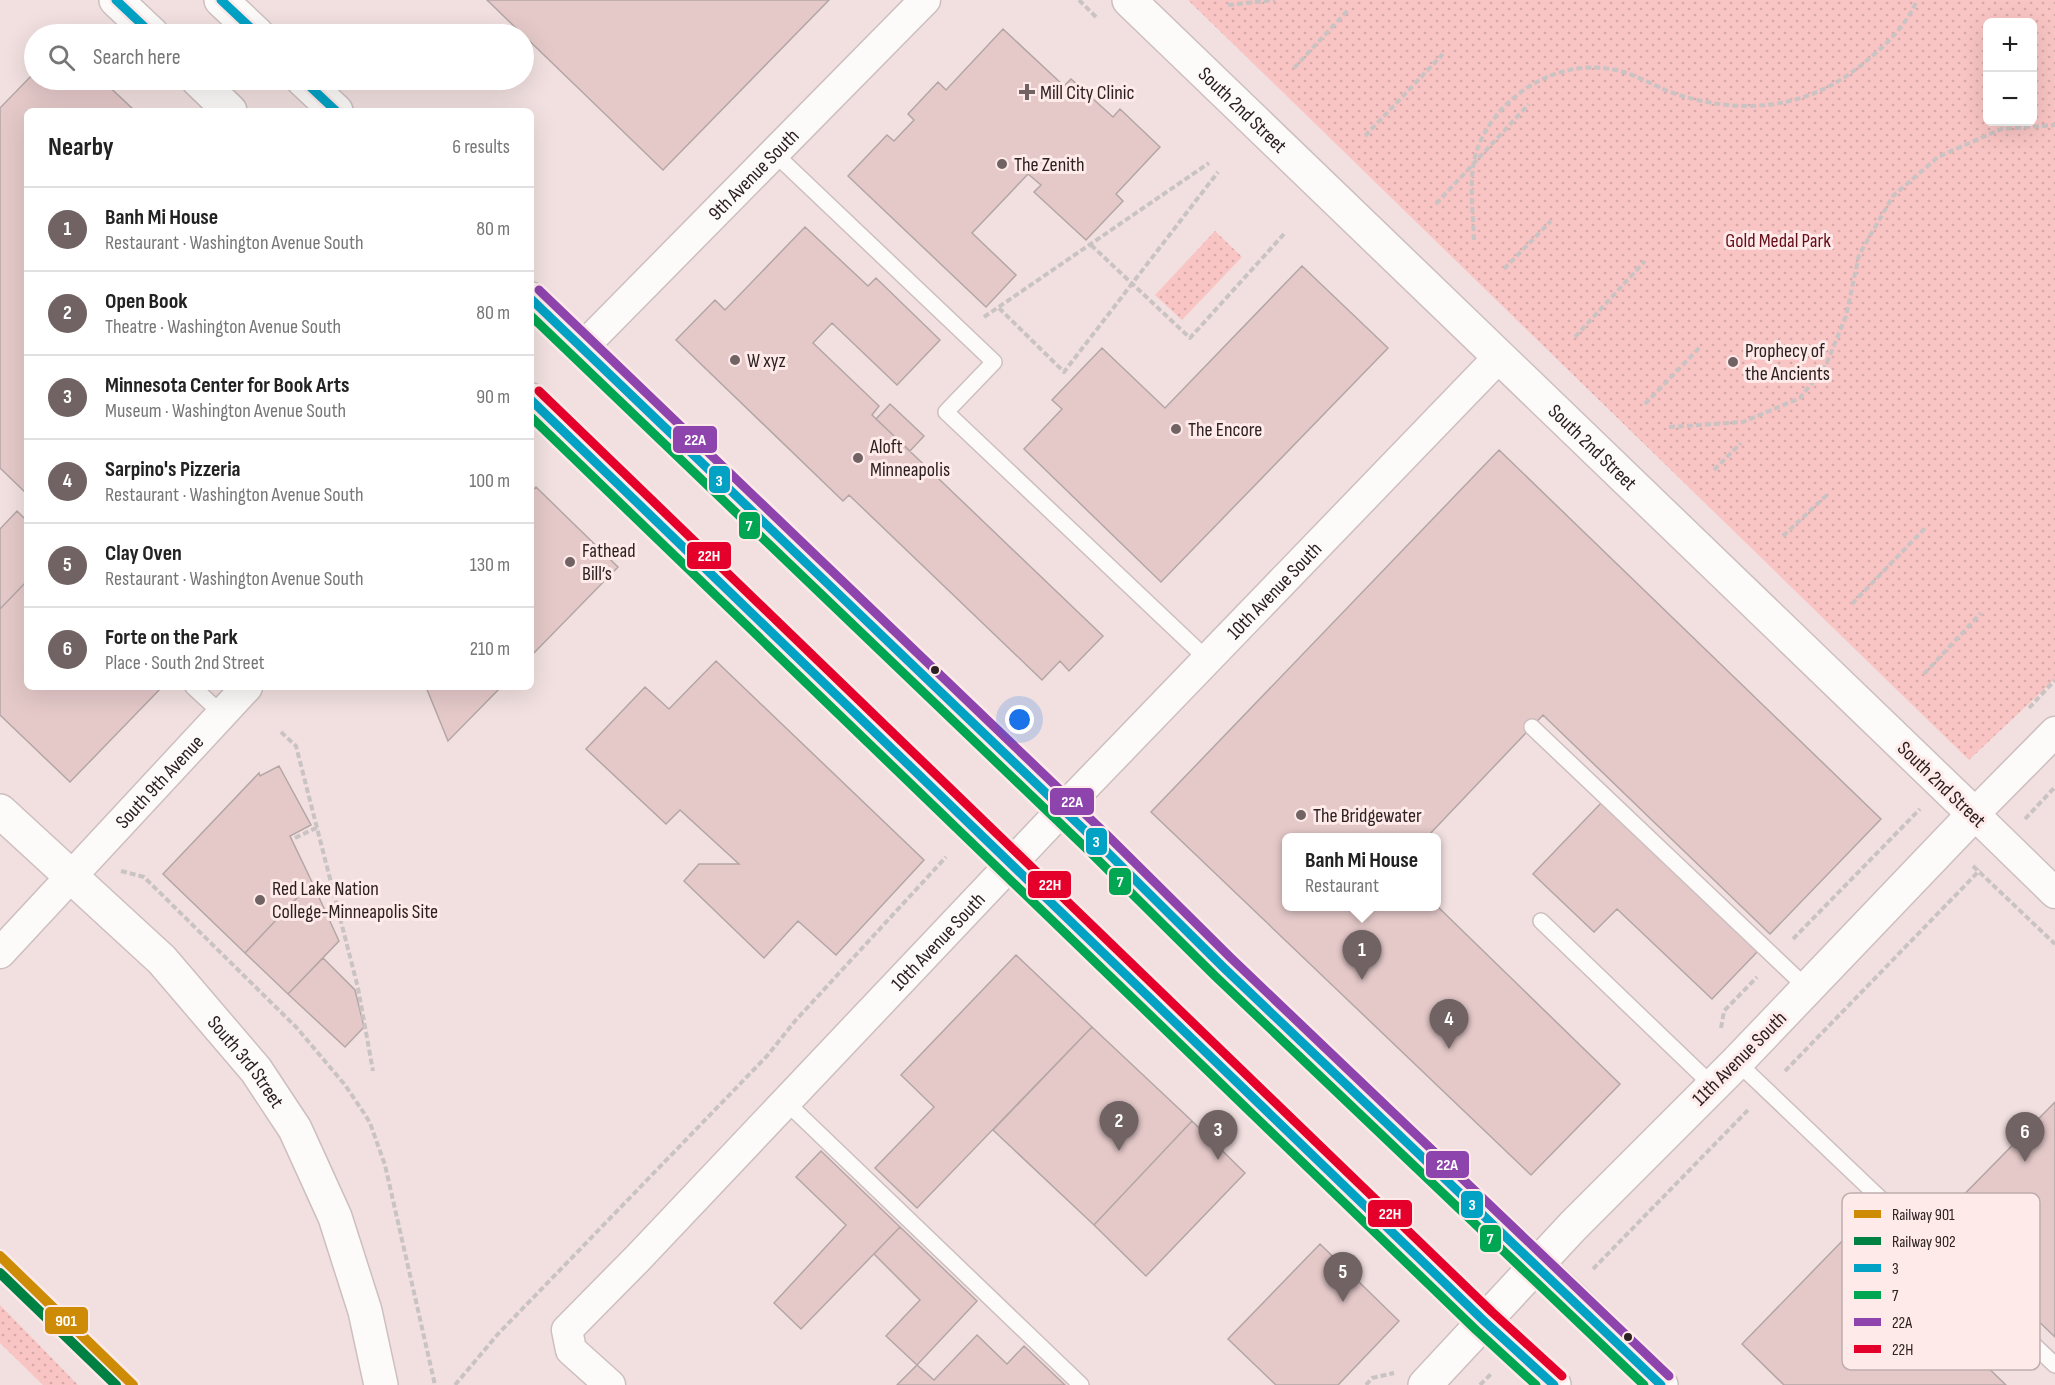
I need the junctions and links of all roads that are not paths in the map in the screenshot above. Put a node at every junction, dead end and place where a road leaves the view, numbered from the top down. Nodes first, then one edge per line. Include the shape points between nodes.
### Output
1 (116, 0) edge
2 (221, 0) edge
3 (925, 0) edge
4 (1129, 0) edge
5 (141, 24) edge
6 (246, 24) edge
7 (208, 90) edge
8 (314, 90) edge
9 (227, 108) edge
10 (333, 108) edge
11 (774, 153) junction
12 (534, 302) edge
13 (582, 348) junction
14 (1500, 356) junction
15 (534, 403) edge
16 (1208, 660) junction
17 (196, 690) edge
18 (244, 690) edge
19 (222, 714) junction
20 (1532, 727) dead end
21 (2055, 732) edge
22 (1062, 810) junction
23 (0, 811) edge
24 (1974, 814) junction
25 (1011, 864) junction
26 (71, 876) junction
27 (2055, 893) edge
28 (1541, 921) dead end
29 (0, 953) edge
30 (1807, 988) junction
31 (1737, 1062) junction
32 (1712, 1085) junction
33 (786, 1102) junction
34 (1875, 1193) edge
35 (1536, 1265) junction
36 (1484, 1321) junction
37 (2040, 1351) edge
38 (2055, 1365) edge
39 (381, 1385) edge
40 (610, 1385) edge
41 (1081, 1385) edge
42 (1425, 1385) edge
43 (1554, 1385) edge
44 (1661, 1385) edge

1 - 5 main road
2 - 6 main road
3 - 11 street, 9th Avenue South
4 - 14 main road, South 2nd Street
7 - 9 main road
8 - 10 main road
11 - 13 street, 9th Avenue South
11 - 16 lane via 994,362 946,412
12 - 13 main road
13 - 22 main road
14 - 16 street, 10th Avenue South
14 - 24 main road, South 2nd Street
15 - 25 main road
16 - 22 street, 10th Avenue South
17 - 19 lane
18 - 19 street, South 9th Avenue
19 - 26 street, South 9th Avenue
20 - 30 lane
21 - 24 street, 11th Avenue South
22 - 25 street, 10th Avenue South
22 - 35 main road
23 - 26 main road, South 3rd Street
24 - 27 street, South 2nd Street
24 - 30 main road, 11th Avenue South
25 - 33 street, 10th Avenue South
25 - 36 main road
26 - 29 street, South 9th Avenue
26 - 39 main road, South 3rd Street via 170,969 256,1070 295,1129 335,1217 365,1311
28 - 32 lane
30 - 31 main road, 11th Avenue South
31 - 32 main road, 11th Avenue South
31 - 34 lane
32 - 35 main road, 11th Avenue South
33 - 40 street, 10th Avenue South via 567,1330 571,1350
33 - 41 lane
35 - 36 main road, 11th Avenue South
35 - 44 main road
36 - 42 main road, 11th Avenue South
36 - 43 main road
37 - 38 lane

